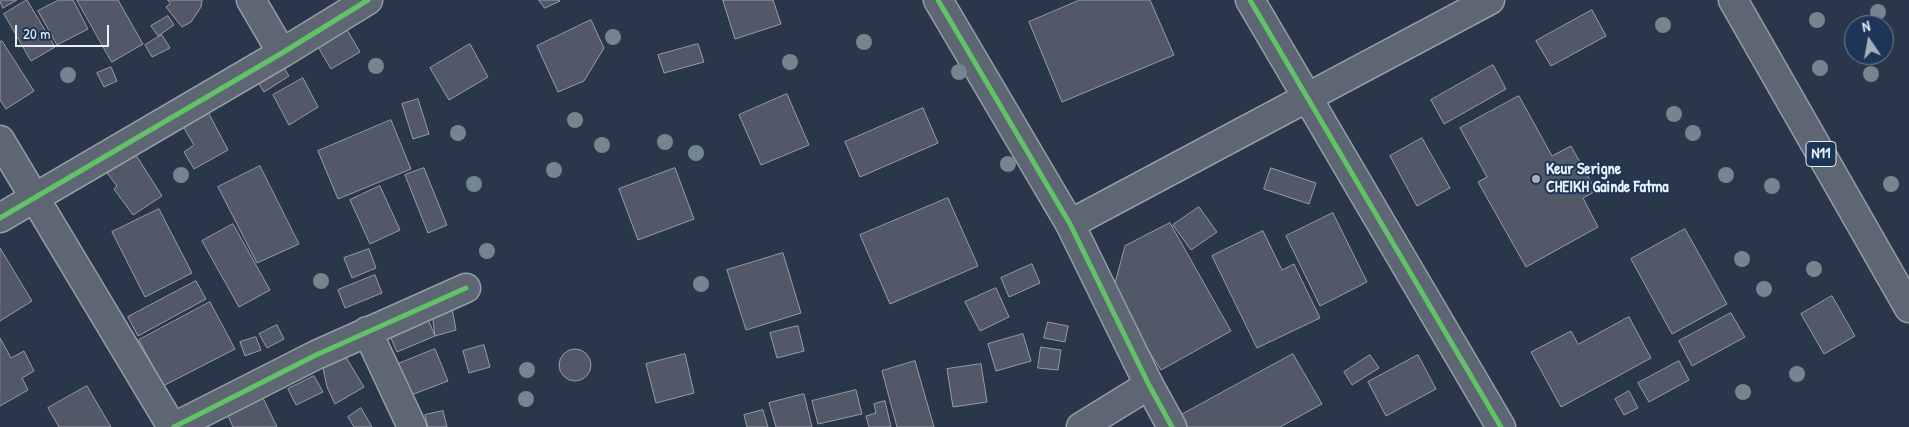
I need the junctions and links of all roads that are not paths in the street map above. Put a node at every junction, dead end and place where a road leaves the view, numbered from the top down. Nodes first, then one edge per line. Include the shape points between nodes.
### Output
1 (251, 0) edge
2 (368, 0) edge
3 (938, 0) edge
4 (1250, 0) edge
5 (1490, 0) edge
6 (1733, 0) edge
7 (282, 53) junction
8 (1307, 98) junction
9 (0, 140) edge
10 (35, 197) junction
11 (0, 218) edge
12 (1070, 224) junction
13 (466, 288) dead end
14 (1909, 308) edge
15 (366, 331) junction
16 (1149, 385) junction
17 (173, 427) edge
18 (412, 427) edge
19 (1081, 427) edge
20 (1172, 427) edge
21 (1501, 427) edge

1 - 7 street
2 - 7 street
3 - 12 street
4 - 8 street
5 - 8 street
6 - 14 street, N11
7 - 10 street
8 - 12 street
8 - 21 street
9 - 10 street
10 - 11 street
10 - 17 street
12 - 16 street
13 - 15 street
15 - 17 street
15 - 18 street
16 - 19 street
16 - 20 street

